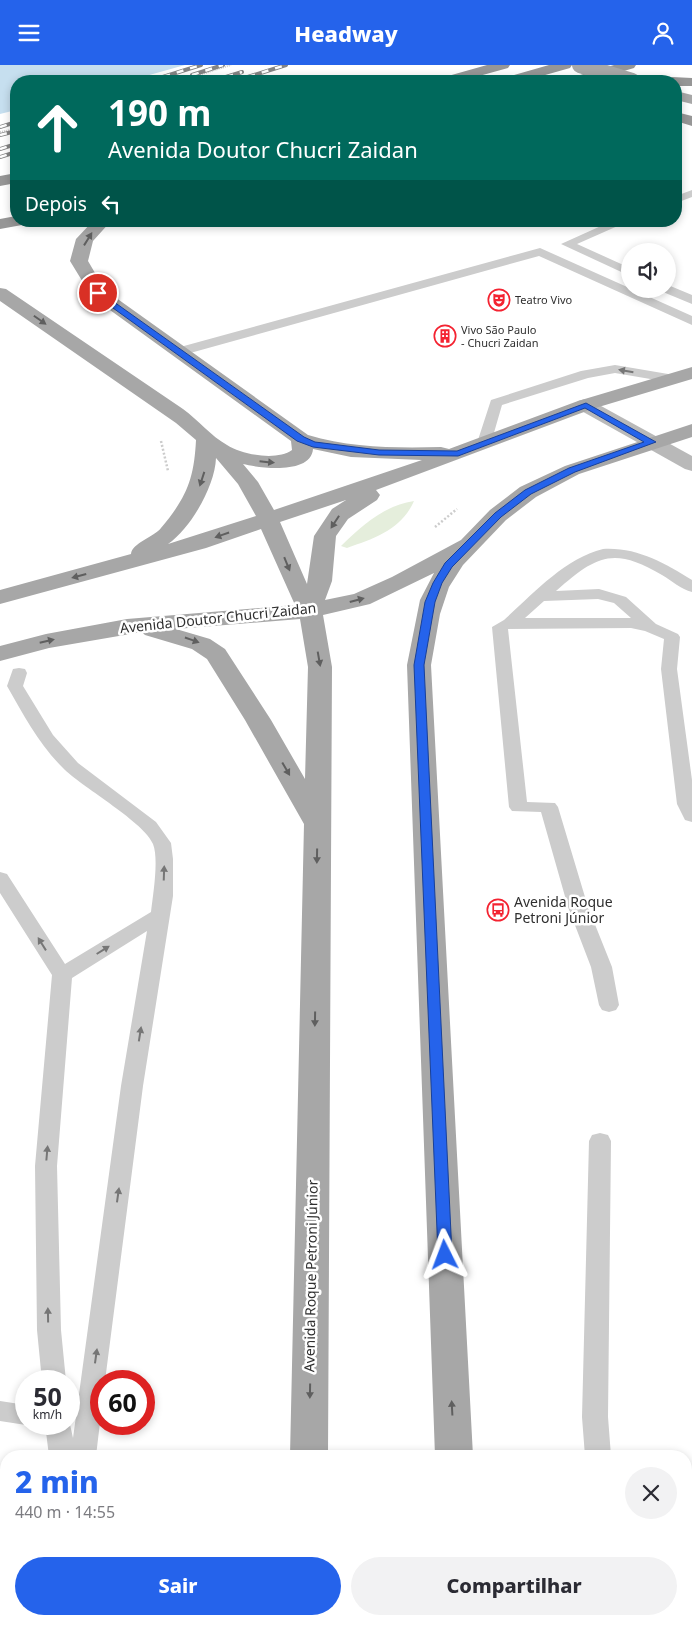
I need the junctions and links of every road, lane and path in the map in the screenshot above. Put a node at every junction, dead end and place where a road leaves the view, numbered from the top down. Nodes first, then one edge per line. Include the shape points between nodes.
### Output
1 (231, 65) edge
2 (503, 65) edge
3 (565, 65) edge
4 (580, 65) edge
5 (630, 65) edge
6 (198, 75) edge
7 (467, 75) edge
8 (530, 75) edge
9 (596, 75) edge
10 (612, 75) edge
11 (97, 227) edge
12 (609, 227) edge
13 (581, 239) junction
14 (621, 256) edge
15 (621, 268) edge
16 (676, 280) edge
17 (692, 287) edge
18 (0, 293) edge
19 (676, 293) edge
20 (692, 300) edge
21 (692, 321) edge
22 (178, 352) junction
23 (683, 376) edge
24 (586, 405) junction
25 (692, 429) edge
26 (158, 438) dead end
27 (300, 439) junction
28 (651, 442) junction
29 (484, 443) junction
30 (213, 444) junction
31 (458, 453) junction
32 (692, 465) edge
33 (169, 473) dead end
34 (403, 474) junction
35 (268, 519) junction
36 (469, 545) junction
37 (126, 563) junction
38 (692, 587) edge
39 (540, 596) junction
40 (0, 597) edge
41 (310, 611) junction
42 (510, 623) junction
43 (127, 626) junction
44 (650, 627) junction
45 (0, 654) edge
46 (19, 673) dead end
47 (692, 816) edge
48 (317, 823) junction
49 (0, 878) edge
50 (158, 916) junction
51 (62, 975) junction
52 (608, 1005) dead end
53 (600, 1141) dead end
54 (53, 1370) edge
55 (0, 1411) edge
56 (15, 1413) edge
57 (59, 1435) edge
58 (61, 1450) edge
59 (84, 1450) edge
60 (309, 1450) edge
61 (454, 1450) edge
62 (598, 1450) edge

1 - 6 path
2 - 7 highway
3 - 8 highway
4 - 10 main road, bridge
5 - 9 highway
22 -> 11 main road via 98,293 79,261 85,239
12 - 13 lane
13 - 14 lane
13 - 15 lane via 568,244
16 - 17 lane
18 -> 30 main road, Avenida Roque Petroni Júnior via 183,419
19 - 20 lane
21 - 22 lane via 540,252
22 - 27 main road
23 - 24 main road
23 -> 29 lane via 615,369 586,374 496,403
24 - 28 street
24 - 29 main road
25 - 28 main road, Avenida Doutor Chucri Zaidan
26 - 33 path via 163,443
30 -> 27 main road via 271,463 286,462 303,452
27 - 31 main road via 313,444 379,452
28 - 32 street
28 - 36 main road, Avenida Doutor Chucri Zaidan via 572,470 528,492 498,515
29 - 31 main road
30 - 35 main road, Avenida Roque Petroni Júnior via 247,482
30 -> 37 main road via 200,486 183,515 168,534
31 - 34 main road
34 - 35 main road
34 -> 41 main road via 340,514 325,536 320,581
35 -> 37 main road
35 -> 41 main road, Avenida Roque Petroni Júnior
41 -> 36 main road, Avenida Doutor Chucri Zaidan via 362,599
61 -> 36 main road via 419,665 430,602 449,565
37 -> 40 main road
38 - 39 lane via 643,558 603,554 587,559
39 - 42 lane
39 - 44 lane via 609,595 620,600
41 - 43 main road, Avenida Doutor Chucri Zaidan
41 -> 48 main road, Avenida Roque Petroni Júnior via 320,667
42 - 44 lane via 609,622
42 - 52 lane via 500,627 498,632 518,807 549,807 578,905 600,965
45 -> 43 main road, Avenida Doutor Chucri Zaidan via 46,641
43 -> 48 main road via 181,636 201,643 216,655 258,720
44 - 47 lane via 672,637 669,669 686,804
50 -> 46 lane via 163,896 162,843 149,826 72,767 46,738 15,686
48 -> 60 main road, Avenida Roque Petroni Júnior
51 -> 49 lane
51 -> 50 lane
59 -> 50 lane
54 -> 51 lane via 48,1330 46,1165
53 - 62 lane via 595,1417
55 - 56 lane
57 - 58 lane

